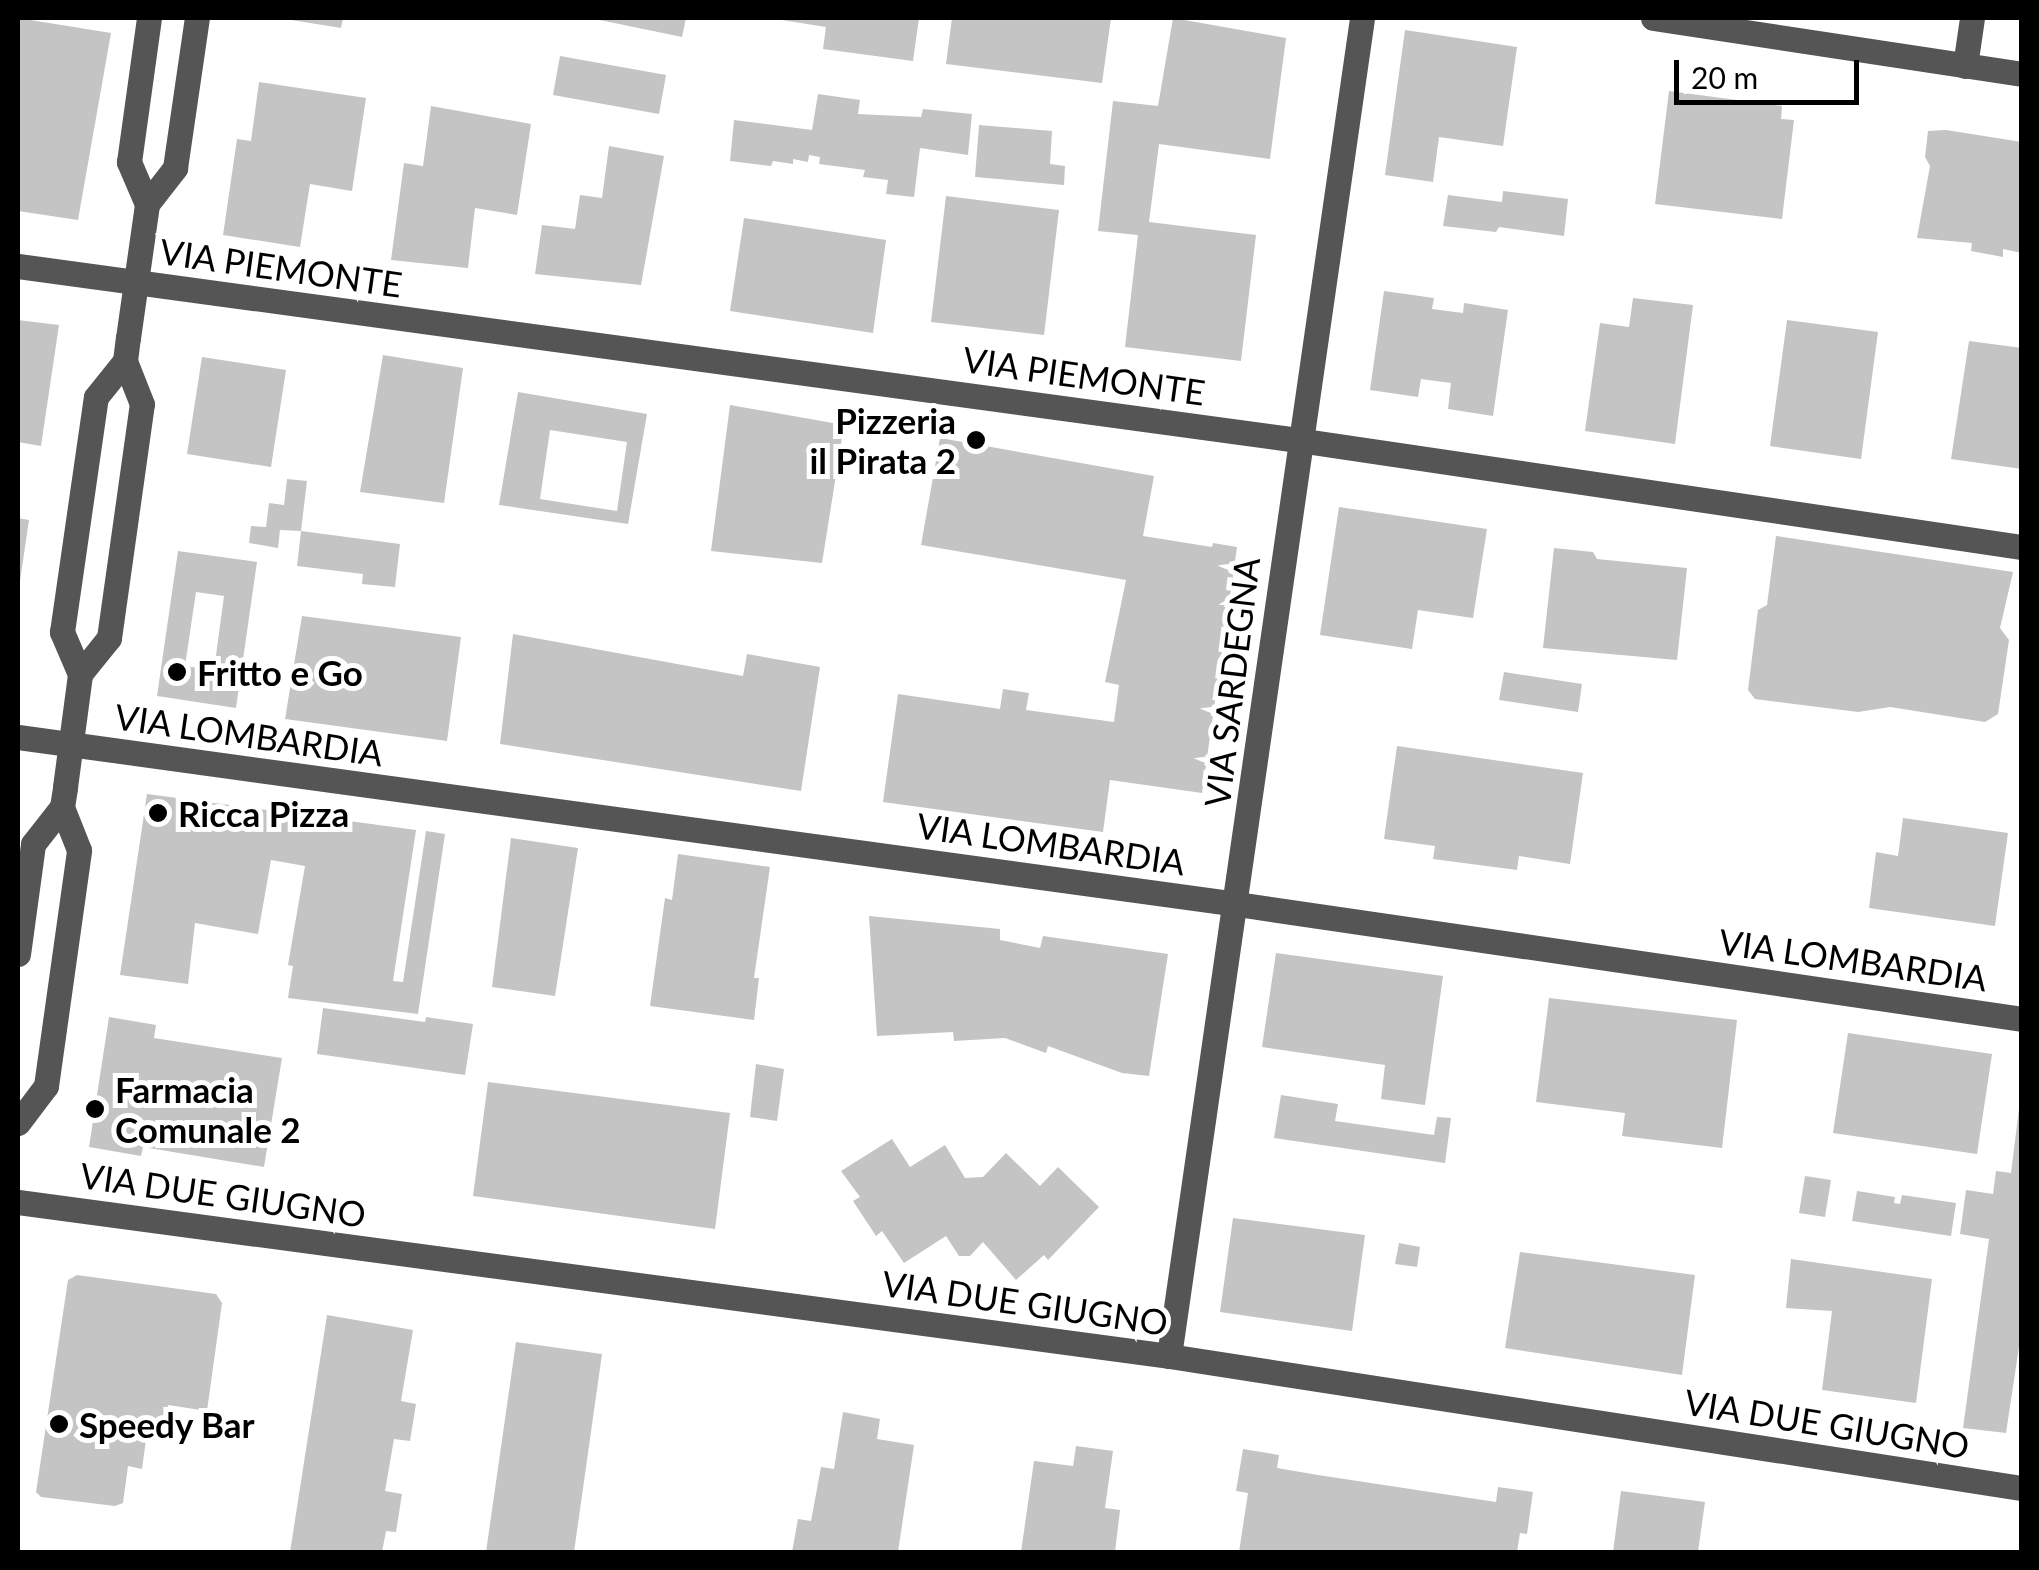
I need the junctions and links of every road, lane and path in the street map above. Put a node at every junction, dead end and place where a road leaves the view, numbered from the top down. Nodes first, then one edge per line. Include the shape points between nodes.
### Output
1 (149, 18) edge
2 (197, 18) edge
3 (1362, 18) edge
4 (1653, 18) edge
5 (1972, 18) edge
6 (1966, 66) junction
7 (2022, 74) edge
8 (147, 204) junction
9 (18, 266) edge
10 (136, 282) junction
11 (125, 361) junction
12 (1298, 440) junction
13 (2022, 547) edge
14 (80, 674) junction
15 (18, 737) edge
16 (70, 745) junction
17 (62, 806) junction
18 (1238, 904) junction
19 (18, 954) edge
20 (2022, 1019) edge
21 (18, 1123) edge
22 (18, 1202) edge
23 (1169, 1356) junction
24 (2022, 1488) edge

1 - 8 street via 129,162
2 - 8 street via 176,168
3 - 12 street, VIA SARDEGNA
4 - 6 street
5 - 6 street
6 - 7 street
8 - 10 street
9 - 10 street, VIA PIEMONTE
10 - 11 street
10 - 12 street, VIA PIEMONTE
11 - 14 street via 142,404 109,638
11 - 14 street via 96,397 62,632
12 - 13 street, VIA PIEMONTE
12 - 18 street, VIA SARDEGNA
14 - 16 street
15 - 16 street, VIA LOMBARDIA
16 - 17 street
16 - 18 street, VIA LOMBARDIA
17 - 19 street via 33,844
17 - 21 street via 79,850 46,1086
18 - 20 street, VIA LOMBARDIA
18 - 23 street, VIA SARDEGNA
22 - 23 street, VIA DUE GIUGNO
23 - 24 street, VIA DUE GIUGNO

